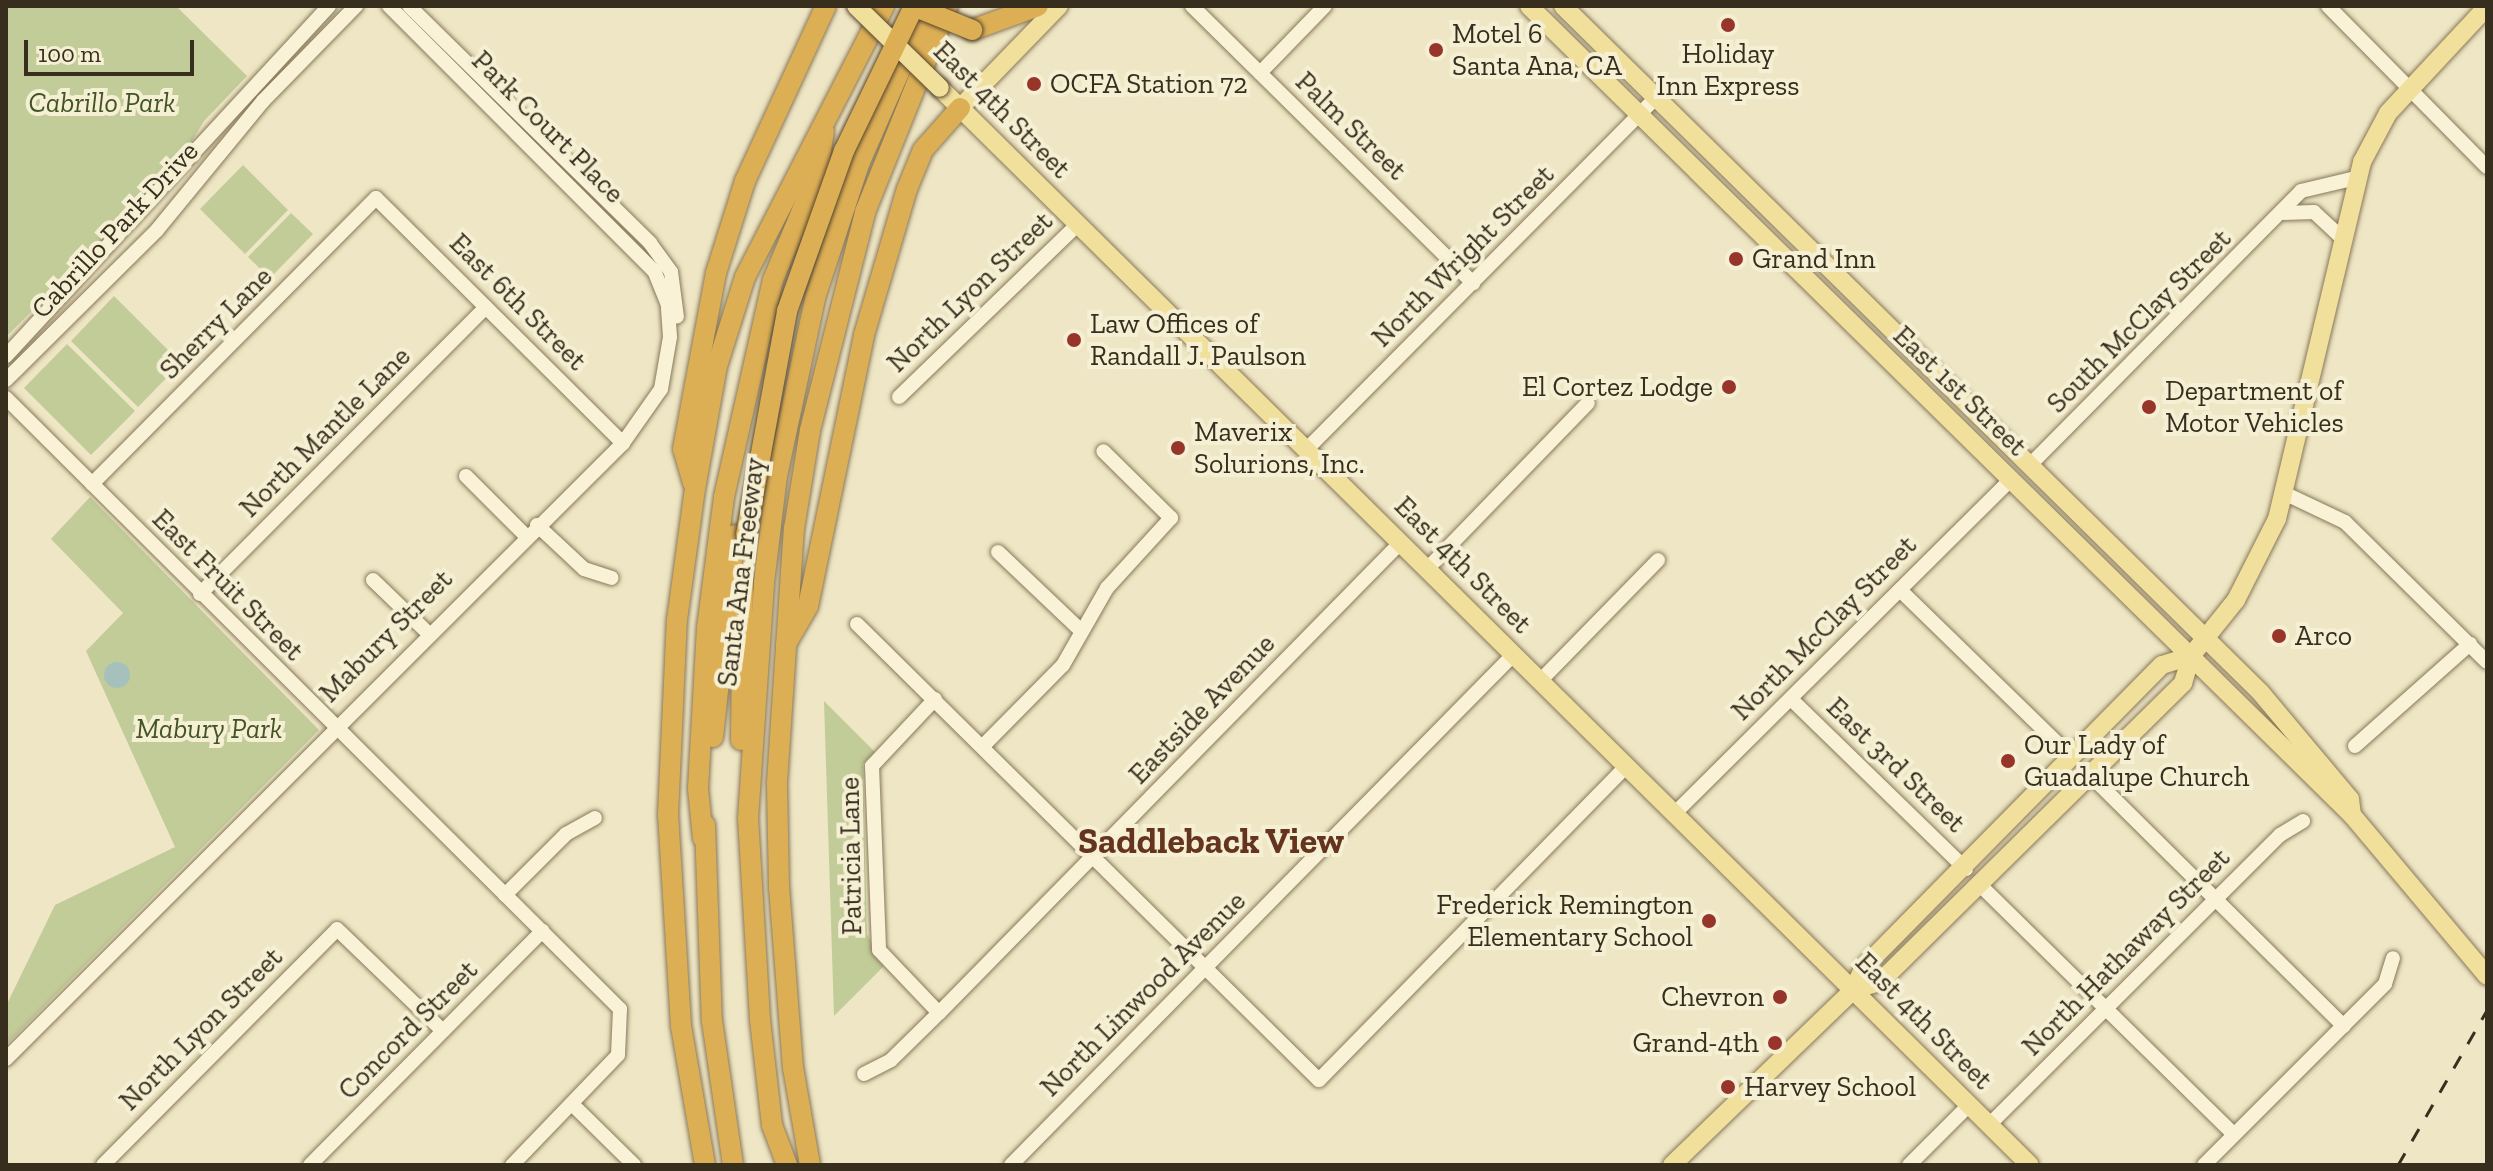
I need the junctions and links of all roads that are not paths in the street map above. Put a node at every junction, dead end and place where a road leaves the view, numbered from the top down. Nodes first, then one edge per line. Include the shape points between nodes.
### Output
1 (329, 6) edge
2 (356, 6) edge
3 (389, 6) edge
4 (409, 6) edge
5 (826, 6) edge
6 (856, 6) edge
7 (884, 6) edge
8 (901, 6) edge
9 (914, 6) edge
10 (928, 6) edge
11 (948, 6) edge
12 (1038, 6) edge
13 (1059, 6) edge
14 (1192, 6) edge
15 (1325, 6) edge
16 (1529, 6) edge
17 (1563, 6) edge
18 (2328, 6) edge
19 (2487, 7) edge
20 (1260, 73) junction
21 (2409, 89) junction
22 (1656, 97) junction
23 (960, 108) junction
24 (826, 114) junction
25 (1639, 114) junction
26 (2487, 167) edge
27 (2356, 178) junction
28 (376, 198) joint
29 (2284, 213) junction
30 (142, 216) junction
31 (1077, 225) junction
32 (157, 230) junction
33 (2341, 237) junction
34 (1473, 283) junction
35 (670, 288) junction
36 (486, 307) junction
37 (6, 356) edge
38 (6, 380) edge
39 (899, 397) dead end
40 (6, 398) edge
41 (1588, 403) dead end
42 (1940, 410) junction
43 (623, 443) junction
44 (1306, 450) junction
45 (1103, 451) dead end
46 (2030, 465) junction
47 (466, 476) dead end
48 (2011, 479) junction
49 (92, 484) junction
50 (695, 489) junction
51 (2286, 494) junction
52 (537, 525) junction
53 (740, 535) junction
54 (526, 536) junction
55 (1400, 543) junction
56 (998, 552) dead end
57 (1658, 560) dead end
58 (1427, 569) junction
59 (612, 578) dead end
60 (373, 580) dead end
61 (1900, 590) junction
62 (200, 594) junction
63 (857, 624) dead end
64 (1079, 629) junction
65 (428, 633) junction
66 (2206, 639) junction
67 (2470, 644) junction
68 (783, 651) junction
69 (1513, 655) junction
70 (2191, 656) junction
71 (2487, 662) edge
72 (1540, 681) junction
73 (935, 699) junction
74 (1791, 699) junction
75 (333, 728) junction
76 (983, 746) junction
77 (2355, 746) dead end
78 (2073, 758) junction
79 (1626, 767) junction
80 (2092, 777) junction
81 (1674, 814) junction
82 (2352, 815) junction
83 (595, 818) dead end
84 (748, 819) junction
85 (2303, 821) dead end
86 (703, 838) junction
87 (1095, 856) junction
88 (1966, 869) junction
89 (1980, 885) junction
90 (505, 895) junction
91 (2216, 900) junction
92 (542, 931) junction
93 (2393, 958) dead end
94 (1206, 967) junction
95 (2487, 976) edge
96 (1853, 990) junction
97 (2107, 1010) junction
98 (939, 1013) junction
99 (2344, 1026) junction
100 (443, 1031) junction
101 (6, 1059) edge
102 (864, 1074) dead end
103 (573, 1105) junction
104 (1969, 1105) junction
105 (772, 1125) junction
106 (1989, 1125) junction
107 (2234, 1135) junction
108 (103, 1165) edge
109 (310, 1165) edge
110 (512, 1165) edge
111 (634, 1165) edge
112 (705, 1165) edge
113 (733, 1165) edge
114 (773, 1165) edge
115 (787, 1165) edge
116 (810, 1165) edge
117 (1011, 1165) edge
118 (1672, 1165) edge
119 (1909, 1165) edge
120 (2030, 1165) edge
121 (2204, 1165) edge

1 - 30 street, Cabrillo Park Drive via 258,76
2 - 32 street, Cabrillo Park Drive via 263,101
3 - 35 street, Park Court Place
4 - 35 street, Park Court Place via 650,243
5 - 50 highway via 745,181 716,273 683,449
6 - 23 main road, East 4th Street, bridge
7 - 24 highway, Santa Ana Freeway
8 - 53 highway, bridge via 802,237 754,423
9 - 12 highway, bridge via 972,30
9 - 53 highway, bridge via 844,151 787,311
10 - 84 highway, Santa Ana Freeway via 859,164 815,298 777,476
11 - 68 highway, Santa Ana Freeway via 912,82 837,310 796,515
13 - 23 main road
14 - 20 street, Palm Street
15 - 20 street
16 - 25 main road, East 1st Street
17 - 22 main road, East 1st Street
18 - 21 street
19 - 21 main road
20 - 34 street, Palm Street
21 - 26 street
21 - 27 main road via 2373,138
22 - 25 street, North Wright Street
22 - 46 main road, East 1st Street
23 - 31 main road, East 4th Street
23 - 68 highway via 923,150 907,189 864,335 808,606
24 - 50 highway, Santa Ana Freeway via 745,277 717,366
24 - 86 highway, Santa Ana Freeway via 818,172 773,280 724,497 707,628 698,789
25 - 34 street, North Wright Street
25 - 42 main road, East 1st Street
27 - 29 street, South McClay Street via 2301,191
27 - 33 main road
28 - 36 street, East 6th Street
28 - 49 street, Sherry Lane
29 - 33 street via 2314,212
29 - 46 street, South McClay Street
30 - 32 street
30 - 37 street, Cabrillo Park Drive
31 - 39 street, North Lyon Street
31 - 44 main road, East 4th Street
32 - 38 street, Cabrillo Park Drive
33 - 51 main road
34 - 44 street, North Wright Street
35 - 43 street, Mabury Street via 670,337 661,389
36 - 43 street, East 6th Street
36 - 62 street, North Mantle Lane
40 - 49 street, East Fruit Street
41 - 58 street
42 - 46 main road via 2006,463
42 - 48 main road, East 1st Street
43 - 52 street, Mabury Street
44 - 55 main road, East 4th Street
45 - 64 street via 1171,518
46 - 66 main road, East 1st Street
47 - 54 street
48 - 61 street, North McClay Street
48 - 70 main road, East 1st Street
49 - 62 street, East Fruit Street
50 - 112 highway, Santa Ana Freeway via 677,620 668,815 681,1026
51 - 66 main road via 2259,563
51 - 67 street via 2345,522
52 - 54 street, Mabury Street
52 - 59 street via 584,569
53 - 84 highway via 739,671
53 - 86 highway
54 - 65 street, Mabury Street
55 - 58 main road, East 4th Street
55 - 87 street, Eastside Avenue
56 - 64 street
57 - 72 street
58 - 69 main road, East 4th Street
60 - 65 street
61 - 74 street, North McClay Street
61 - 78 street
62 - 75 street, East Fruit Street
63 - 73 street
64 - 76 street via 1063,665
65 - 75 street, Mabury Street
66 - 70 main road
66 - 82 main road, East 1st Street via 2321,761 2350,799
67 - 71 street
67 - 77 street
68 - 116 highway, Santa Ana Freeway via 777,783 783,974
69 - 72 main road, East 4th Street
69 - 94 street, North Linwood Avenue
70 - 78 main road via 2162,665
70 - 80 main road via 2183,683
70 - 82 main road, East 1st Street
72 - 79 main road, East 4th Street
73 - 76 street
73 - 98 street, Patricia Lane via 872,766 879,950
74 - 81 street, North McClay Street
74 - 88 street, East 3rd Street
75 - 90 street, East Fruit Street
75 - 101 street, Mabury Street
76 - 87 street
78 - 88 main road
79 - 81 main road, East 4th Street
79 - 94 street via 1319,1080
80 - 89 main road
80 - 91 street
81 - 96 main road, East 4th Street
82 - 95 main road, East 1st Street
83 - 90 street via 566,834
84 - 105 highway, Santa Ana Freeway
85 - 91 street, North Hathaway Street via 2280,835
86 - 113 highway via 712,1021
87 - 94 street
87 - 98 street, Eastside Avenue
88 - 96 main road via 1864,967
89 - 96 main road via 1880,982
89 - 97 street
90 - 92 street, East Fruit Street
91 - 97 street, North Hathaway Street
91 - 99 street
92 - 100 street, Concord Street
92 - 103 street, East Fruit Street via 620,1009 623,1045
93 - 99 street via 2385,984
94 - 117 street, North Linwood Avenue
96 - 104 main road, East 4th Street
96 - 118 main road
97 - 106 street, North Hathaway Street
97 - 107 street
98 - 102 street, Eastside Avenue via 891,1060
99 - 107 street
100 - 108 street, North Lyon Street via 337,929
100 - 109 street, Concord Street
103 - 110 street
103 - 111 street
104 - 106 main road, East 4th Street
104 - 119 street
105 - 114 highway
105 - 115 highway, Santa Ana Freeway
106 - 120 main road, East 4th Street
107 - 121 street

